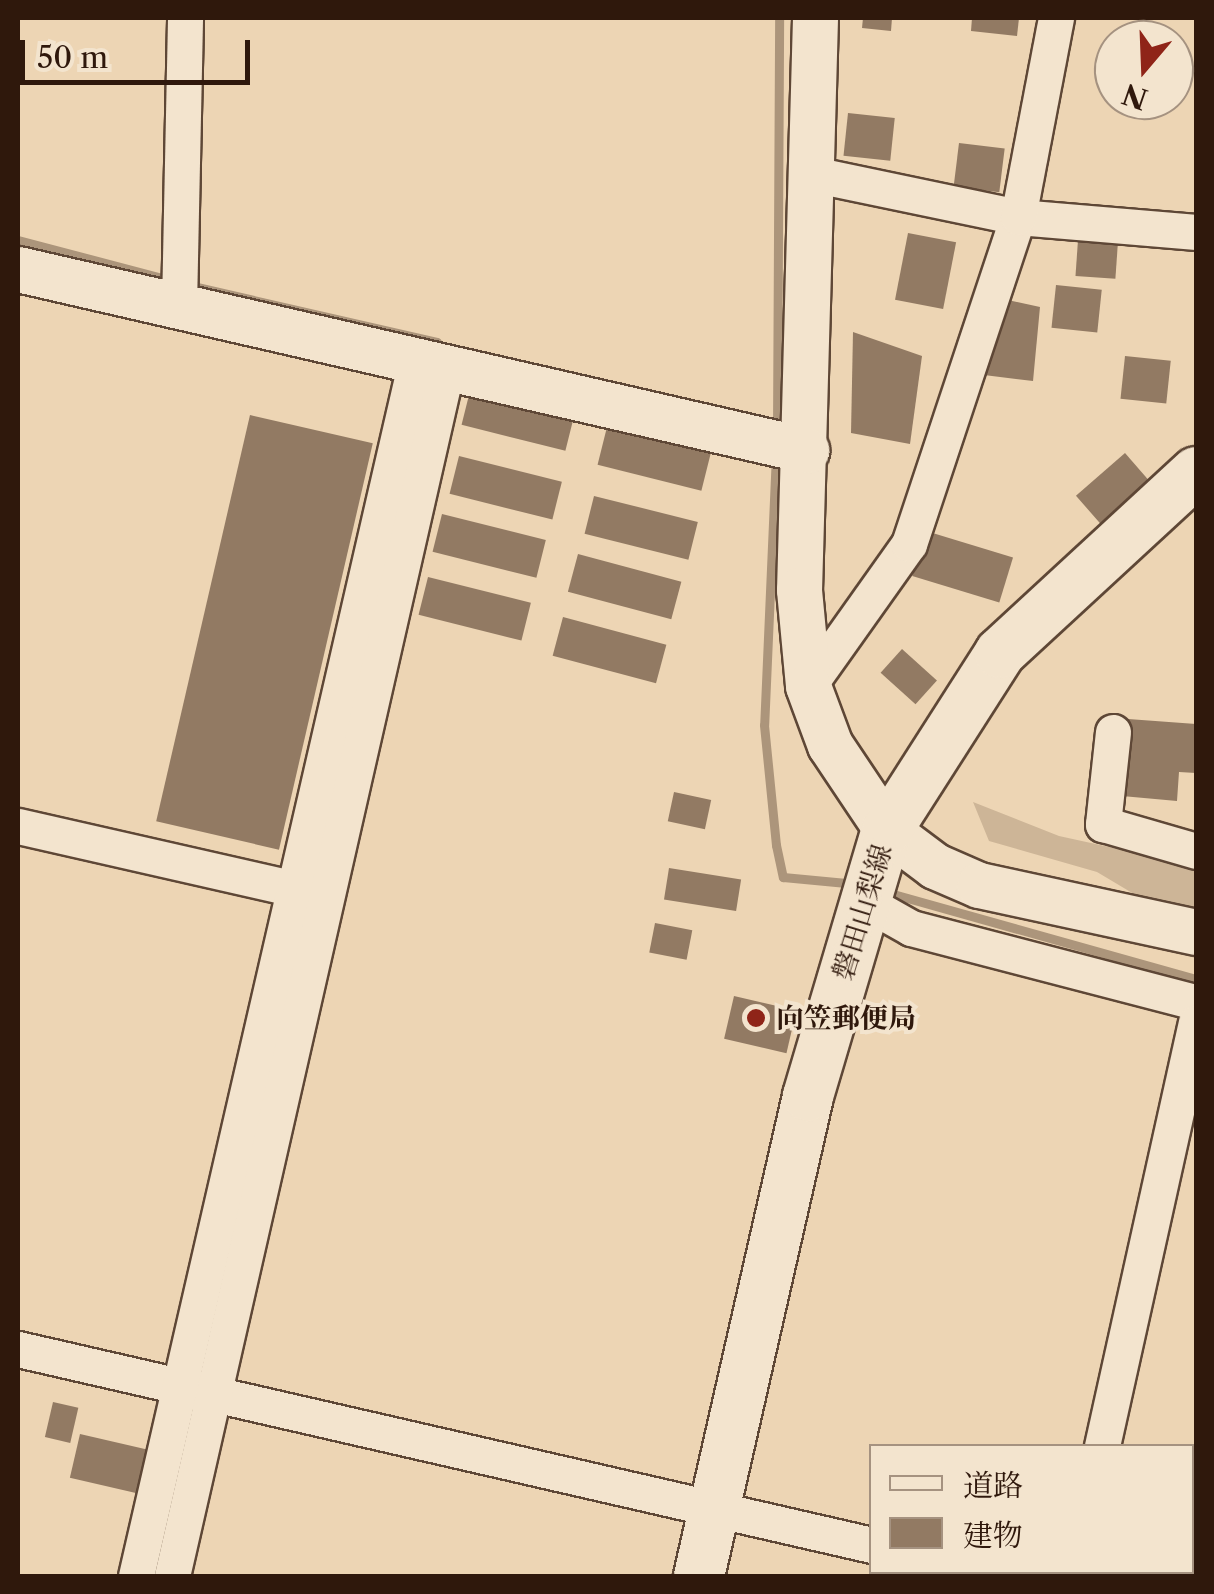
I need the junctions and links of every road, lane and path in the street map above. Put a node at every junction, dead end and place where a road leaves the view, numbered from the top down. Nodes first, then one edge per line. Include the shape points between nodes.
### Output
1 (185, 18) edge
2 (814, 18) edge
3 (1056, 18) edge
4 (812, 174) junction
5 (1018, 217) junction
6 (1196, 232) edge
7 (18, 269) edge
8 (179, 306) junction
9 (432, 364) junction
10 (806, 450) junction
11 (1196, 472) edge
12 (808, 686) junction
13 (1112, 732) dead end
14 (18, 826) edge
15 (887, 830) junction
16 (1196, 851) edge
17 (311, 892) junction
18 (864, 902) junction
19 (1196, 932) edge
20 (1196, 1002) edge
21 (1196, 1022) edge
22 (18, 1349) edge
23 (180, 1387) junction
24 (214, 1394) junction
25 (1102, 1444) edge
26 (715, 1509) junction
27 (869, 1544) edge
28 (136, 1576) edge
29 (172, 1576) edge
30 (700, 1576) edge

1 - 8 street
2 - 4 street
3 - 5 street
4 - 5 street
4 - 10 street
5 - 6 street
5 - 12 street via 909,544
7 - 8 street
8 - 9 street
9 - 10 street
9 - 17 street
10 - 12 street via 799,590
11 - 15 main road, 磐田山梨線 via 1000,653
12 - 15 street via 830,745
13 - 16 street via 1103,824
14 - 17 street
15 - 18 main road, 磐田山梨線
15 - 19 street via 979,885
17 - 23 street
17 - 24 street
18 - 20 street via 911,928
18 - 26 main road, 磐田山梨線 via 808,1096
21 - 25 street
22 - 23 street
23 - 24 street
23 - 28 street
24 - 26 street
24 - 29 street
26 - 27 street
26 - 30 main road, 磐田山梨線

